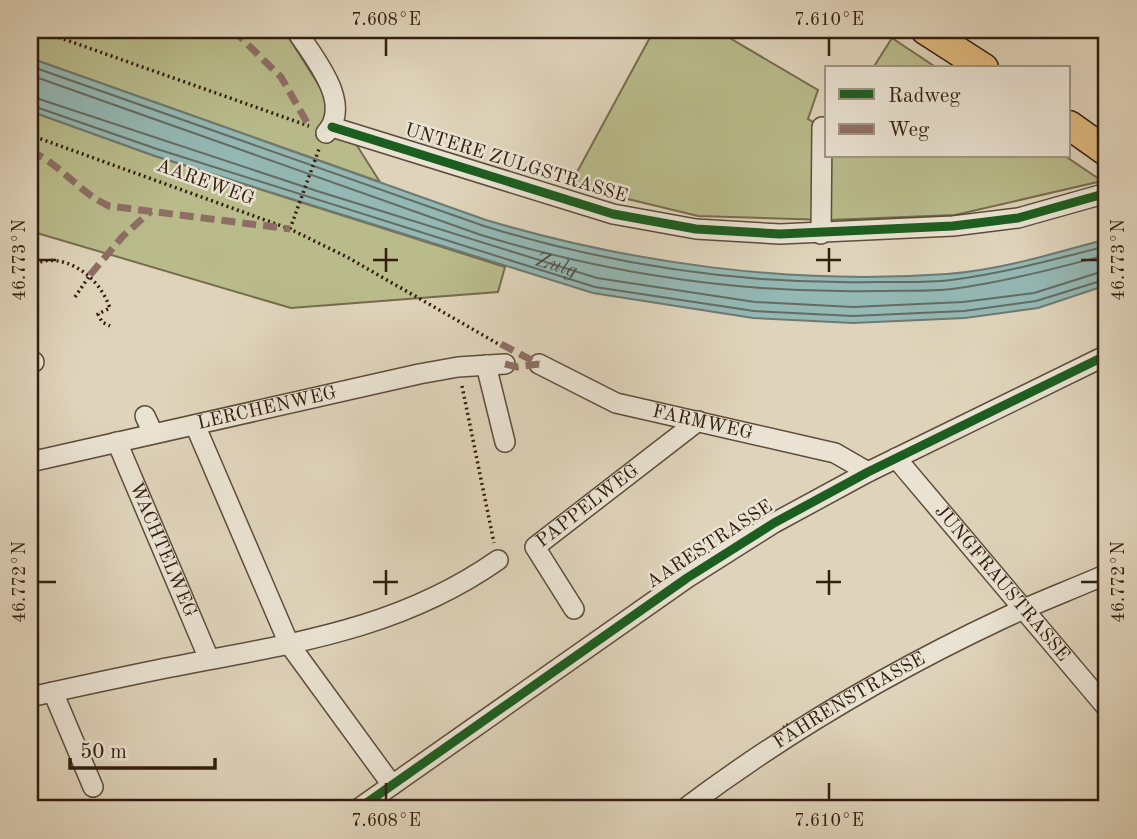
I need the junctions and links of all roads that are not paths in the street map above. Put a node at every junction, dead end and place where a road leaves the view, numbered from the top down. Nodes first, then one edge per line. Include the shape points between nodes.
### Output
1 (296, 30) edge
2 (925, 30) edge
3 (981, 66) edge
4 (1070, 126) edge
5 (822, 127) dead end
6 (1107, 152) edge
7 (1107, 193) edge
8 (821, 233) junction
9 (1107, 355) edge
10 (539, 364) dead end
11 (698, 421) junction
12 (195, 425) junction
13 (117, 442) junction
14 (505, 442) dead end
15 (896, 458) junction
16 (30, 462) edge
17 (868, 472) junction
18 (498, 560) road end
19 (1107, 574) edge
20 (574, 609) dead end
21 (1024, 610) junction
22 (289, 644) junction
23 (209, 659) junction
24 (53, 692) junction
25 (30, 697) edge
26 (1107, 708) edge
27 (392, 785) junction
28 (93, 787) dead end
29 (358, 809) edge
30 (684, 809) edge

1 - 8 street, UNTERE ZULGSTRASSE via 337,104 326,136 613,214 696,229
2 - 3 highway
4 - 6 highway
5 - 8 street
7 - 8 street, UNTERE ZULGSTRASSE via 1018,218
9 - 15 street, AARESTRASSE
10 - 11 street, FARMWEG via 616,403
11 - 17 street, FARMWEG via 841,455
11 - 20 street, PAPPELWEG via 535,547
12 - 13 street, LERCHENWEG via 149,425
12 - 14 street, LERCHENWEG via 458,367 495,364
12 - 22 street
13 - 16 street, LERCHENWEG
13 - 23 street, WACHTELWEG
15 - 17 street, AARESTRASSE
15 - 21 street, JUNGFRAUSTRASSE
17 - 27 street, AARESTRASSE via 687,578
18 - 22 street via 412,609
19 - 21 street, FÄHRENSTRASSE
21 - 26 street, JUNGFRAUSTRASSE
21 - 30 street, FÄHRENSTRASSE via 821,715
22 - 23 street
22 - 27 street
23 - 24 street
24 - 25 street
24 - 28 street
27 - 29 street, AARESTRASSE

